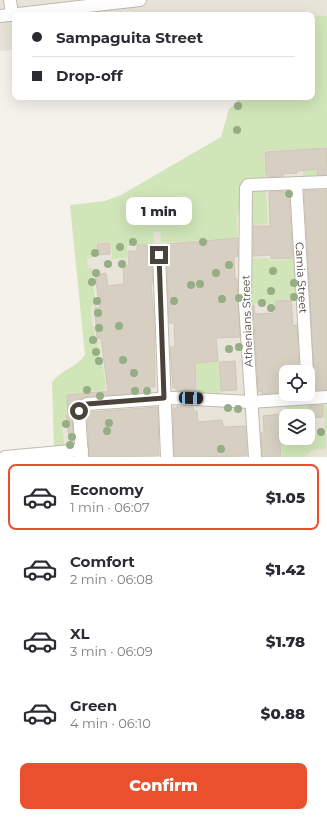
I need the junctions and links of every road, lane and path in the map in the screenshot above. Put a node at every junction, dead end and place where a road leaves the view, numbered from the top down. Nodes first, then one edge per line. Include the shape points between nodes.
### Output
1 (10, 0) edge
2 (137, 0) edge
3 (72, 4) edge
4 (28, 12) edge
5 (6, 16) edge
6 (327, 182) edge
7 (296, 184) junction
8 (159, 255) dead end
9 (307, 365) edge
10 (315, 393) edge
11 (327, 396) edge
12 (279, 397) edge
13 (164, 398) junction
14 (251, 402) junction
15 (82, 454) edge
16 (5, 457) edge
17 (167, 457) edge
18 (255, 457) edge

1 - 5 street
2 - 3 street
3 - 4 street
6 - 7 street
7 - 9 street, Camia Street
7 - 14 street, Athenians Street via 248,185 245,191 245,303
8 - 13 street
10 - 11 street
12 - 14 street
13 - 14 street
13 - 15 street via 87,404 81,407 79,411
13 - 17 street
14 - 18 street, Athenians Street
15 - 16 street

